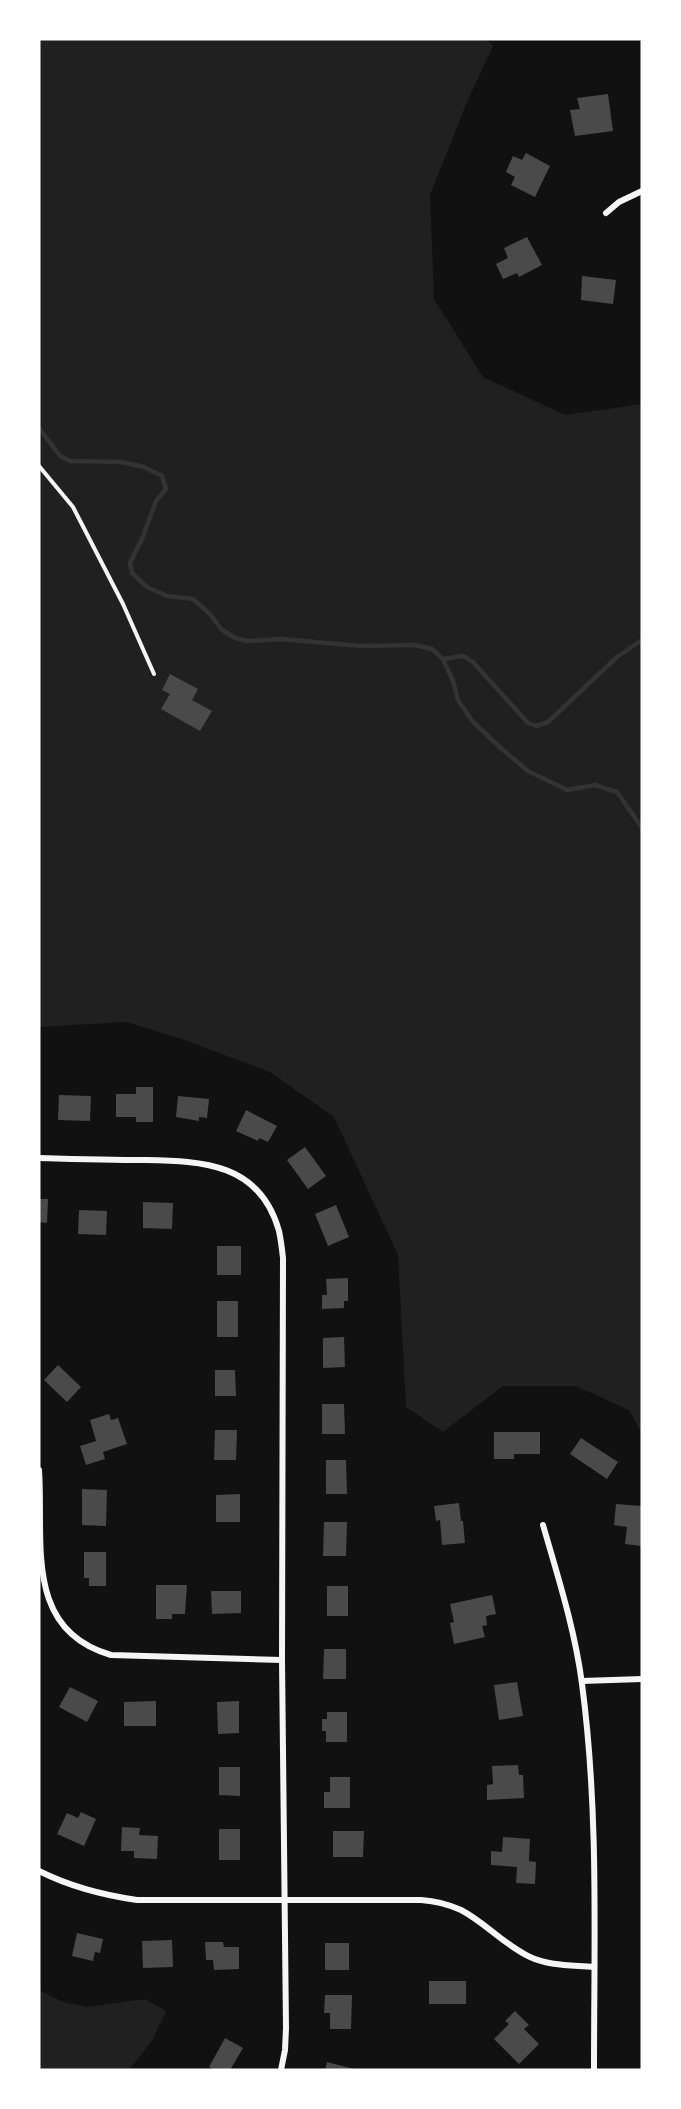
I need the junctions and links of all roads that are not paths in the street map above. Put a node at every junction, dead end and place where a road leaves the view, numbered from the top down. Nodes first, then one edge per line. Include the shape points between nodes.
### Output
1 (642, 191) edge
2 (606, 213) dead end
3 (39, 466) edge
4 (154, 674) dead end
5 (39, 1158) edge
6 (39, 1470) edge
7 (543, 1525) dead end
8 (282, 1660) junction
9 (642, 1679) edge
10 (582, 1681) junction
11 (39, 1871) edge
12 (285, 1900) junction
13 (594, 1967) junction
14 (281, 2070) edge
15 (594, 2070) edge

1 - 2 street
3 - 4 lane via 73,507 123,603
5 - 8 street via 171,1160 216,1165 249,1183 269,1208 279,1231 283,1258
6 - 8 street via 44,1588 66,1631 77,1640 111,1654
7 - 10 street
8 - 12 street
9 - 10 street
10 - 13 street via 593,1807
11 - 12 street via 93,1892 137,1900
12 - 13 street via 439,1902 462,1911 505,1944 532,1958
12 - 14 street via 286,2028
13 - 15 street

